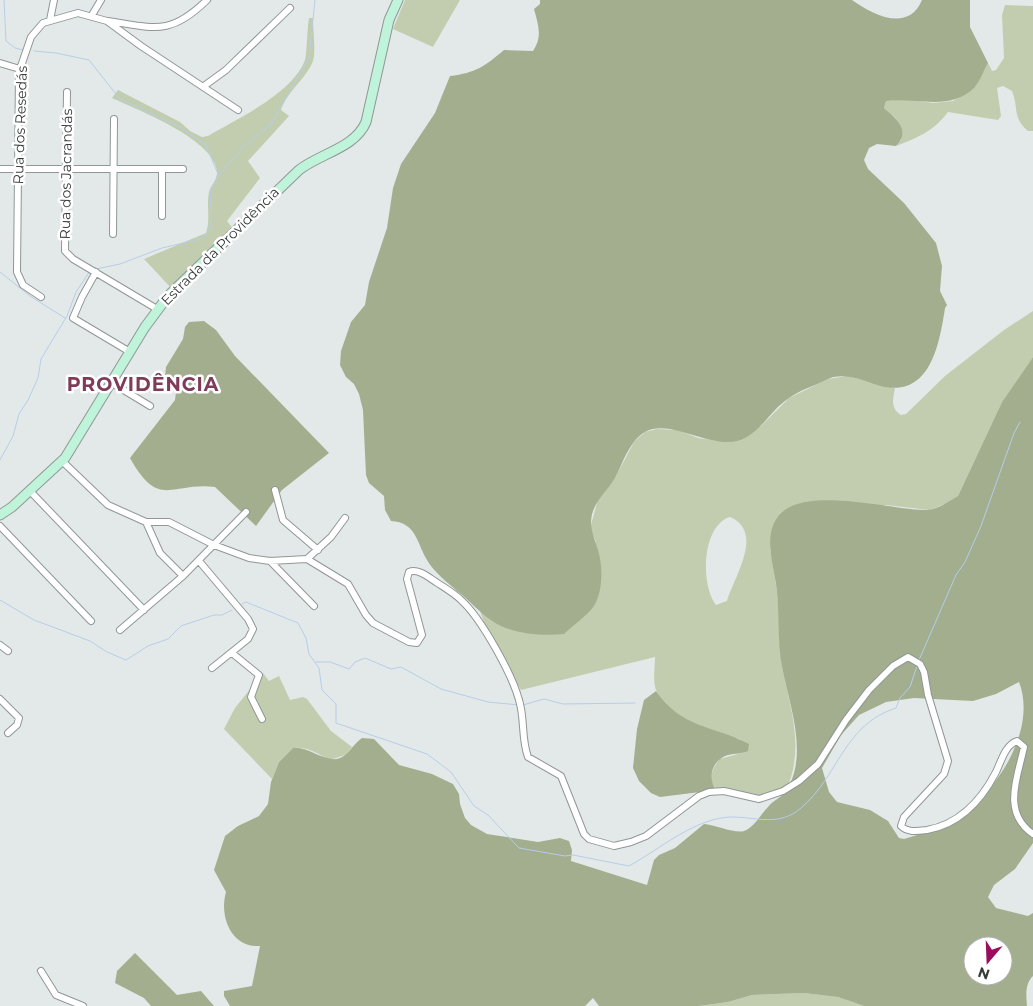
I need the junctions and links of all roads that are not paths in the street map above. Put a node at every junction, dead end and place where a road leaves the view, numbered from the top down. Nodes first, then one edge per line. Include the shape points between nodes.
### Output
1 (54, 0) edge
2 (101, 0) edge
3 (207, 0) edge
4 (398, 0) edge
5 (290, 8) dead end
6 (92, 15) junction
7 (50, 20) junction
8 (107, 21) junction
9 (0, 63) edge
10 (20, 69) junction
11 (204, 86) junction
12 (67, 92) dead end
13 (238, 110) dead end
14 (114, 119) dead end
15 (0, 168) edge
16 (18, 168) junction
17 (66, 168) junction
18 (162, 168) junction
19 (114, 169) junction
20 (183, 169) dead end
21 (162, 216) dead end
22 (113, 234) dead end
23 (93, 270) junction
24 (41, 297) dead end
25 (157, 309) junction
26 (130, 352) junction
27 (112, 383) junction
28 (150, 406) dead end
29 (62, 461) junction
30 (275, 490) dead end
31 (30, 491) junction
32 (246, 512) dead end
33 (0, 515) edge
34 (345, 518) dead end
35 (146, 522) junction
36 (0, 526) edge
37 (214, 545) junction
38 (318, 550) junction
39 (307, 559) junction
40 (199, 561) junction
41 (270, 561) junction
42 (183, 576) junction
43 (314, 606) dead end
44 (144, 610) junction
45 (92, 621) dead end
46 (120, 630) dead end
47 (0, 645) edge
48 (8, 651) dead end
49 (232, 652) junction
50 (212, 668) dead end
51 (0, 699) edge
52 (262, 720) dead end
53 (8, 733) dead end
54 (1033, 834) edge
55 (41, 971) dead end
56 (83, 1006) edge

1 - 7 street
2 - 6 street
3 - 8 street via 190,17 167,26
4 - 25 street, Estrada da Providência via 389,20 366,122 360,133 350,142 315,158 298,170
5 - 11 street via 226,70
6 - 7 street, Rua dos Resedás via 78,13
6 - 8 street, Rua dos Resedás
7 - 10 street, Rua dos Resedás via 31,37
8 - 11 street, Rua dos Resedás
9 - 10 street
10 - 16 street, Rua dos Resedás
11 - 13 street, Rua dos Resedás
12 - 17 street, Rua dos Jacrandás
14 - 19 street
15 - 16 street
16 - 17 street
16 - 24 street, Rua dos Resedás via 18,277 23,285
17 - 19 street
17 - 23 street, Rua dos Jacrandás via 66,251 72,259
18 - 19 street
18 - 20 street
18 - 21 street
19 - 22 street
23 - 25 street
23 - 26 street via 74,320
25 - 26 street, Estrada da Providência
26 - 27 street, Estrada da Providência
27 - 28 street
27 - 29 street, Estrada da Providência
29 - 31 street, Estrada da Providência
29 - 35 street via 108,505
30 - 38 street via 283,520
31 - 33 street, Estrada da Providência
31 - 44 street
32 - 37 street
34 - 38 street
35 - 37 street via 169,522
35 - 42 street via 160,553
36 - 45 street
37 - 40 street
37 - 41 street via 249,558
38 - 39 street
39 - 41 street
39 - 54 street via 345,581 369,620 413,643 419,642 422,635 407,579 409,572 419,572 461,600 477,618 518,696 528,757 561,776 584,834 600,843 614,846 646,836 709,792 724,791 760,799 784,791 818,764 869,690 893,666 908,657 920,664 924,672 948,761 944,774 904,817 901,826 910,831 928,830 960,816 988,786 1008,746 1016,741 1024,746 1014,783 1015,801 1021,822
40 - 42 street
40 - 49 street via 251,622 252,632
41 - 43 street
42 - 44 street
44 - 46 street
47 - 48 street
49 - 50 street
49 - 52 street via 259,675 251,697
51 - 53 street via 19,718 17,725
55 - 56 street via 56,995

